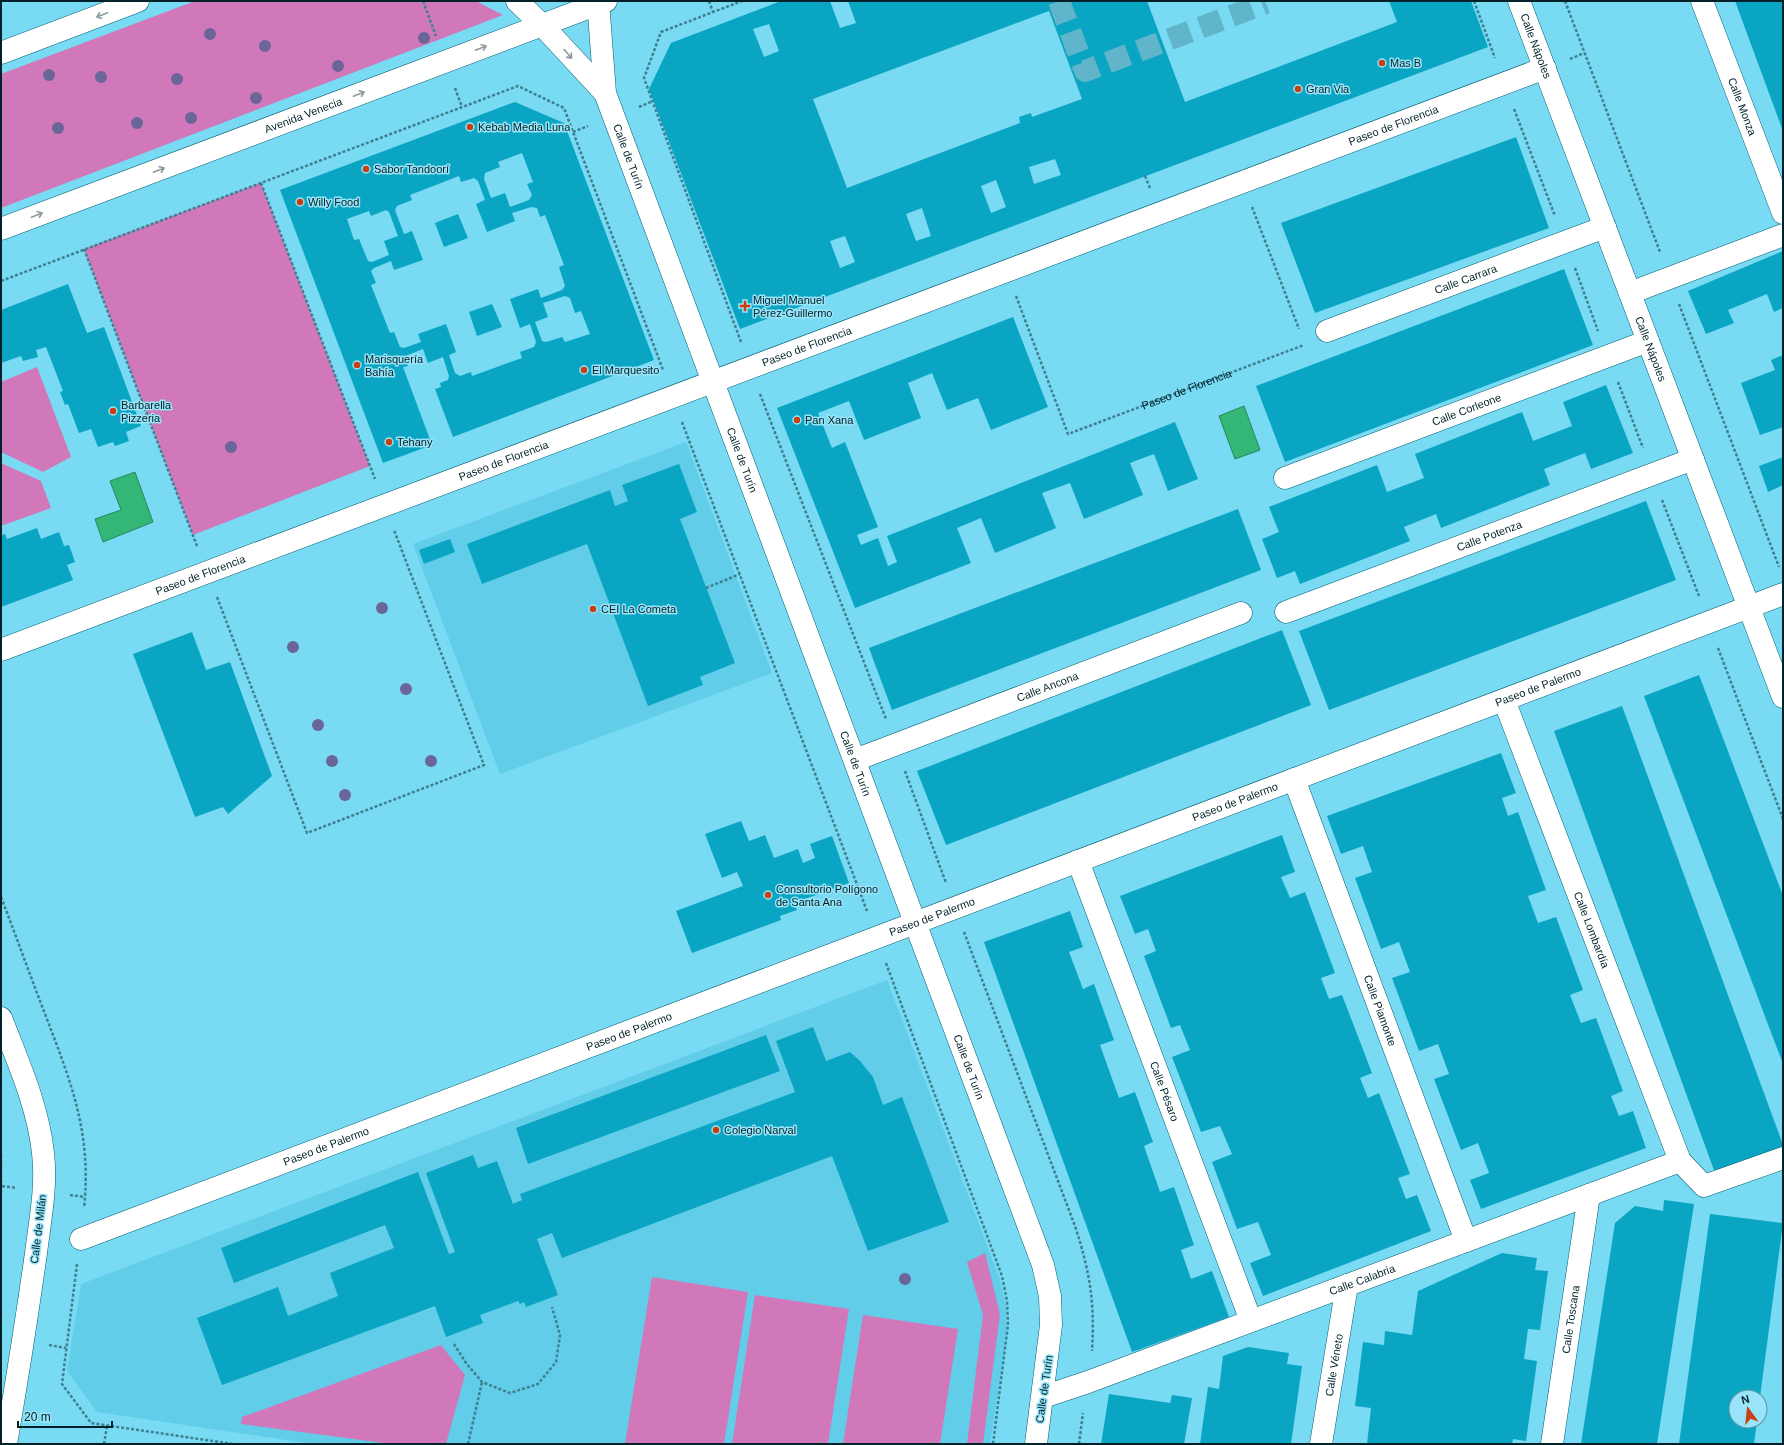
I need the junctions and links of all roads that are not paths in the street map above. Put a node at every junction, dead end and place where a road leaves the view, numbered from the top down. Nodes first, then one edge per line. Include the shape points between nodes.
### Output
1 (138, 1) edge
2 (517, 1) edge
3 (1520, 1) edge
4 (1702, 1) edge
5 (601, 2) edge
6 (542, 25) junction
7 (1, 53) edge
8 (1545, 68) junction
9 (605, 93) junction
10 (1783, 213) edge
11 (1605, 227) junction
12 (1, 229) edge
13 (1783, 235) edge
14 (1630, 293) junction
15 (1327, 332) dead end
16 (1648, 341) junction
17 (713, 381) junction
18 (1693, 460) junction
19 (1285, 478) dead end
20 (1783, 594) edge
21 (1749, 607) junction
22 (1286, 612) dead end
23 (1241, 613) dead end
24 (1, 650) edge
25 (1783, 698) edge
26 (1504, 700) junction
27 (855, 760) junction
28 (1294, 779) junction
29 (1078, 861) junction
30 (916, 922) junction
31 (1, 1018) edge
32 (11, 1068) edge
33 (1783, 1158) edge
34 (1680, 1161) junction
35 (1589, 1195) junction
36 (81, 1239) road end
37 (1466, 1241) junction
38 (1347, 1285) junction
39 (1251, 1321) junction
40 (1043, 1397) junction
41 (6, 1444) edge
42 (1036, 1444) edge
43 (1321, 1444) edge
44 (1552, 1444) edge

1 -> 7 street
2 - 6 street, Calle de Turín
3 - 8 street, Calle Nápoles
4 - 10 street, Calle Monza
5 - 6 street, Avenida Venecia
5 - 9 street, Calle de Turín
6 -> 9 street, Calle de Turín
12 -> 6 street, Avenida Venecia
8 - 11 street, Calle Nápoles
8 - 17 street, Paseo de Florencia
9 - 17 street, Calle de Turín
11 - 14 street, Calle Nápoles
11 - 15 street, Calle Carrara
13 - 14 street
14 - 16 street, Calle Nápoles
16 - 18 street, Calle Nápoles
16 - 19 street, Calle Corleone
17 - 24 street, Paseo de Florencia
17 - 27 street, Calle de Turín
18 - 21 street, Calle Nápoles
18 - 22 street, Calle Potenza
20 - 21 street, Paseo de Palermo
21 - 25 street, Calle Nápoles
21 - 26 street, Paseo de Palermo
23 - 27 street, Calle Ancona
26 - 28 street, Paseo de Palermo
26 - 34 street, Calle Lombardía
27 - 30 street, Calle de Turín
28 - 29 street, Paseo de Palermo
28 - 37 street, Calle Piamonte
29 - 30 street, Paseo de Palermo
29 - 39 street, Calle Pésaro
30 - 36 street, Paseo de Palermo
30 - 40 street, Calle de Turín via 1043,1265 1050,1296 1051,1326
31 - 32 street, Calle de Milán
32 - 41 street, Calle de Milán via 38,1127 43,1154 44,1182 24,1341
33 - 34 street via 1704,1186
34 - 35 street, Calle Calabria
35 - 37 street, Calle Calabria
35 - 44 street, Calle Toscana
37 - 38 street, Calle Calabria
38 - 39 street, Calle Calabria
38 - 43 street, Calle Véneto
39 - 40 street, Calle Calabria
40 - 42 street, Calle de Turín

